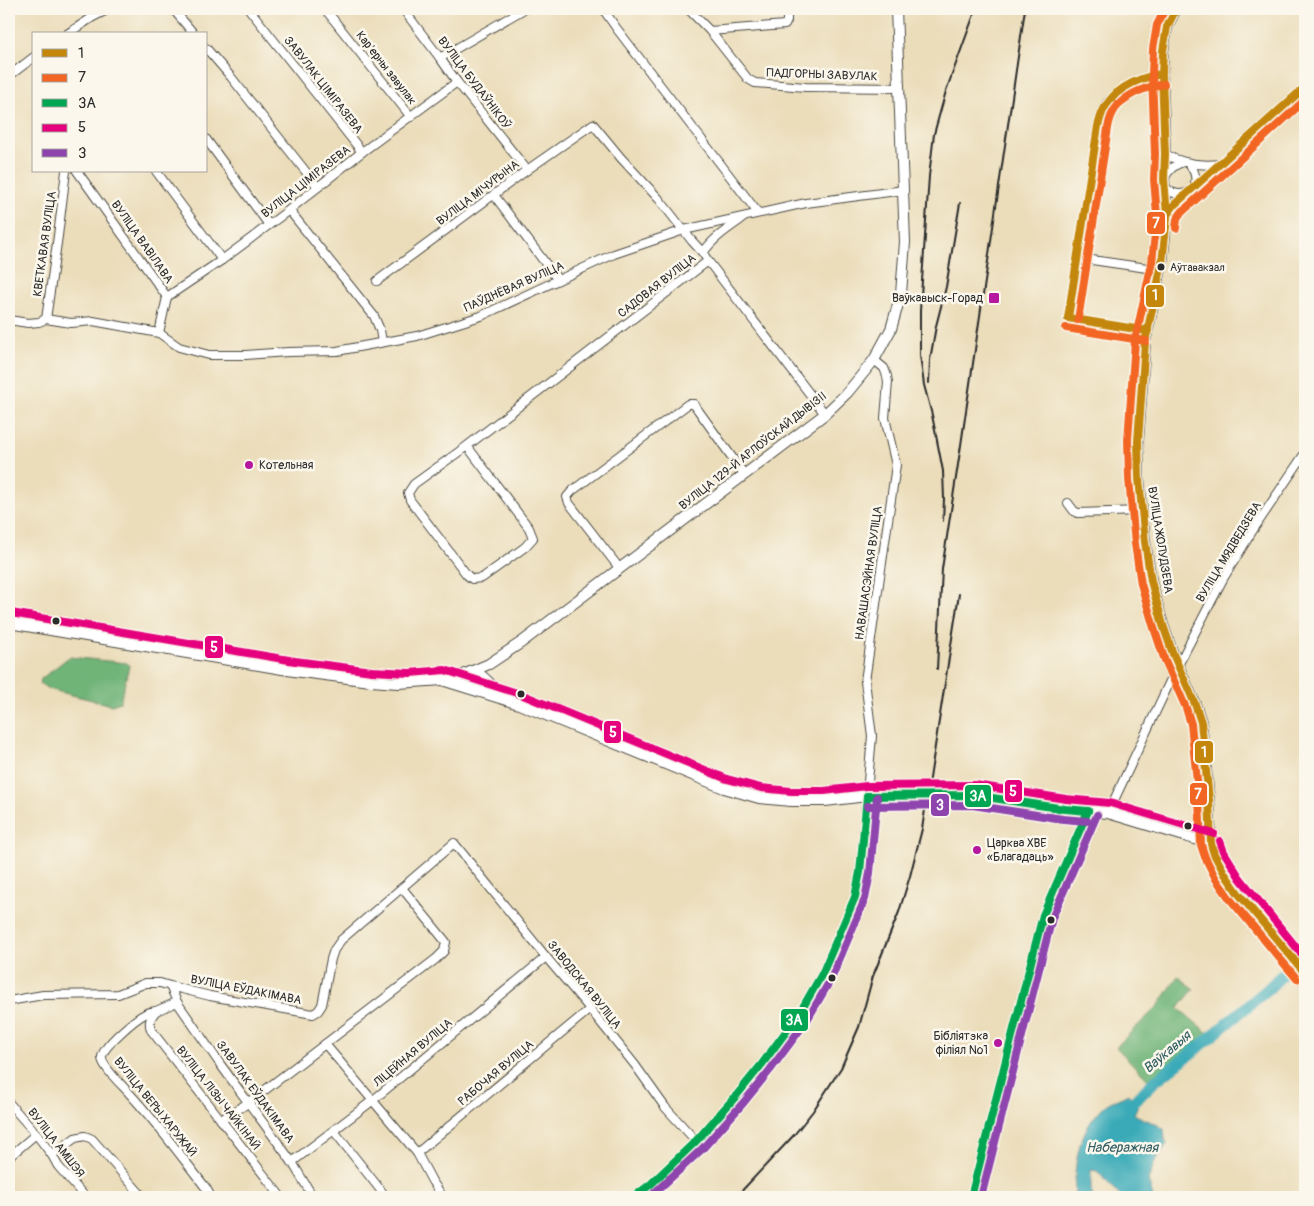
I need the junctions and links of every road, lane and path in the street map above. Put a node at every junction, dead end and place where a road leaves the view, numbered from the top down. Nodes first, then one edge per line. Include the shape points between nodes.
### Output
1 (109, 9) edge
2 (173, 9) edge
3 (248, 9) edge
4 (325, 9) edge
5 (403, 9) edge
6 (524, 9) edge
7 (603, 9) edge
8 (688, 9) edge
9 (786, 9) edge
10 (896, 9) edge
11 (1176, 9) edge
12 (710, 31) junction
13 (71, 32) edge
14 (192, 32) edge
15 (208, 50) edge
16 (440, 58) junction
17 (32, 59) edge
18 (1162, 74) junction
19 (9, 76) edge
20 (457, 82) junction
21 (900, 88) junction
22 (1305, 88) edge
23 (411, 117) junction
24 (208, 142) edge
25 (362, 152) junction
26 (1165, 154) junction
27 (1186, 163) junction
28 (1220, 164) junction
29 (527, 170) junction
30 (66, 172) edge
31 (78, 172) edge
32 (157, 172) edge
33 (1164, 182) junction
34 (318, 187) junction
35 (904, 190) junction
36 (1191, 190) junction
37 (494, 194) junction
38 (289, 210) junction
39 (758, 213) junction
40 (747, 215) junction
41 (1168, 216) junction
42 (269, 225) junction
43 (684, 230) junction
44 (703, 253) junction
45 (222, 260) junction
46 (708, 261) junction
47 (1161, 270) junction
48 (558, 280) junction
49 (377, 281) dead end
50 (167, 297) junction
51 (46, 319) junction
52 (9, 320) edge
53 (159, 333) junction
54 (382, 342) junction
55 (874, 360) junction
56 (824, 414) junction
57 (467, 446) junction
58 (1305, 452) edge
59 (744, 474) junction
60 (1068, 503) dead end
61 (1142, 511) junction
62 (620, 569) junction
63 (9, 623) edge
64 (496, 660) junction
65 (1178, 666) junction
66 (475, 671) junction
67 (443, 680) junction
68 (490, 682) junction
69 (476, 690) junction
70 (506, 699) junction
71 (867, 796) junction
72 (1088, 811) junction
73 (1108, 813) junction
74 (454, 842) joint
75 (1211, 844) junction
76 (402, 888) junction
77 (546, 956) junction
78 (1305, 973) edge
79 (170, 986) junction
80 (9, 1001) edge
81 (177, 1002) junction
82 (590, 1009) junction
83 (156, 1011) junction
84 (325, 1044) junction
85 (372, 1101) junction
86 (9, 1103) edge
87 (248, 1103) junction
88 (221, 1120) junction
89 (334, 1131) junction
90 (36, 1134) junction
91 (696, 1141) junction
92 (417, 1154) junction
93 (52, 1155) junction
94 (9, 1157) edge
95 (292, 1162) junction
96 (84, 1197) edge
97 (143, 1197) edge
98 (211, 1197) edge
99 (281, 1197) edge
100 (312, 1197) edge
101 (386, 1197) edge
102 (443, 1197) edge
103 (634, 1197) edge
104 (971, 1197) edge

1 - 13 street
2 - 14 street
3 - 25 street, ЗАВУЛАК ЦІМІРАЗЕВА
4 - 23 street, Карʼерны завулак
5 - 16 street, ВУЛІЦА БУДАЎНІКОЎ
6 - 16 street
7 - 39 street
8 - 12 street, ПАДГОРНЫ ЗАВУЛАК
9 - 12 street via 785,24
10 - 21 main road, ВУЛІЦА 129-Й АРЛОЎСКАЙ ДЫВІЗІІ
11 - 18 main road, ВУЛІЦА ЖОЛУДЗЕВА via 1167,27
12 - 21 street, ПАДГОРНЫ ЗАВУЛАК via 748,79 755,83
15 - 34 street
16 - 20 street, ВУЛІЦА БУДАЎНІКОЎ
17 - 19 street
18 - 26 main road, ВУЛІЦА ЖОЛУДЗЕВА
18 - 47 street via 1144,78 1125,88 1107,102 1101,114 1078,258
20 - 23 street, ВУЛІЦА ЦІМІРАЗЕВА
20 - 29 street, ВУЛІЦА БУДАЎНІКОЎ
21 - 35 main road, ВУЛІЦА 129-Й АРЛОЎСКАЙ ДЫВІЗІІ
22 - 28 street
23 - 25 street, ВУЛІЦА ЦІМІРАЗЕВА
24 - 42 street
25 - 34 street, ВУЛІЦА ЦІМІРАЗЕВА
26 - 27 street
26 - 33 main road, ВУЛІЦА ЖОЛУДЗЕВА
27 - 28 street
27 - 33 street via 1170,169
27 - 36 street via 1194,169 1196,178
28 - 36 street
29 - 37 street, ВУЛІЦА МІЧУРЫНА
29 - 43 street, ВУЛІЦА МІЧУРЫНА via 593,124
30 - 51 street, КВЕТКАВАЯ ВУЛІЦА
31 - 50 street, ВУЛІЦА ВАВІЛАВА
32 - 45 street
33 - 36 street via 1174,193 1183,194
33 - 41 main road, ВУЛІЦА ЖОЛУДЗЕВА
34 - 38 street, ВУЛІЦА ЦІМІРАЗЕВА
35 - 39 street, ПАЎДНЁВАЯ ВУЛІЦА
35 - 55 main road, ВУЛІЦА 129-Й АРЛОЎСКАЙ ДЫВІЗІІ via 901,294 892,330
36 - 41 street via 1174,205
37 - 48 street
37 - 49 street, ВУЛІЦА МІЧУРЫНА
38 - 42 street, ВУЛІЦА ЦІМІРАЗЕВА
38 - 54 street via 374,316
39 - 40 street, ПАЎДНЁВАЯ ВУЛІЦА
40 - 43 street, ПАЎДНЁВАЯ ВУЛІЦА
40 - 44 street via 717,237
41 - 47 main road, ВУЛІЦА ЖОЛУДЗЕВА
42 - 45 street, ВУЛІЦА ЦІМІРАЗЕВА
43 - 44 street
43 - 48 street, ПАЎДНЁВАЯ ВУЛІЦА via 614,254
44 - 46 street
45 - 50 street, ВУЛІЦА ЦІМІРАЗЕВА
46 - 56 street, САДОВАЯ ВУЛІЦА
46 - 57 street, САДОВАЯ ВУЛІЦА
47 - 61 main road, ВУЛІЦА ЖОЛУДЗЕВА via 1145,342 1138,441
48 - 54 street, ПАЎДНЁВАЯ ВУЛІЦА via 481,316 417,336
50 - 53 street, ВУЛІЦА ВАВІЛАВА
51 - 52 street via 28,323
51 - 53 street via 72,323 93,321
53 - 54 street, ПАЎДНЁВАЯ ВУЛІЦА via 179,347 209,355 337,351
55 - 56 main road, ВУЛІЦА 129-Й АРЛОЎСКАЙ ДЫВІЗІІ via 846,394
55 - 71 street, НАВАШАСЭЙНАЯ ВУЛІЦА via 884,368 887,376 884,418 896,465 865,681 872,736
56 - 59 main road, ВУЛІЦА 129-Й АРЛОЎСКАЙ ДЫВІЗІІ
57 - 57 street, САДОВАЯ ВУЛІЦА via 414,484 408,493 410,500 472,579 482,578 533,538 529,528
58 - 65 street, ВУЛІЦА МЯДВЕДЗЕВА via 1253,530
59 - 62 main road, ВУЛІЦА 129-Й АРЛОЎСКАЙ ДЫВІЗІІ
59 - 62 street via 694,404 688,404 572,491 567,497 569,502
60 - 61 street via 1078,513
61 - 65 main road, ВУЛІЦА ЖОЛУДЗЕВА via 1152,580
62 - 64 main road, ВУЛІЦА 129-Й АРЛОЎСКАЙ ДЫВІЗІІ
63 - 67 main road via 372,681 410,683
64 - 66 main road, ВУЛІЦА 129-Й АРЛОЎСКАЙ ДЫВІЗІІ
64 - 68 main road via 490,672
65 - 73 street, ВУЛІЦА МЯДВЕДЗЕВА
65 - 75 main road, ВУЛІЦА ЖОЛУДЗЕВА via 1200,722
66 - 67 main road, ВУЛІЦА 129-Й АРЛОЎСКАЙ ДЫВІЗІІ
66 - 68 main road
66 - 69 main road via 473,683
67 - 69 main road
68 - 70 main road
69 - 70 main road
70 - 71 main road via 747,796 825,801
71 - 72 main road via 973,795
71 - 91 street, НАВАШАСЭЙНАЯ ВУЛІЦА via 855,897 822,974 799,1014 762,1064
72 - 73 main road
72 - 104 street via 1043,915
73 - 75 main road
74 - 76 street, ВУЛІЦА ЕЎДАКІМАВА
74 - 77 street, ЗАВОДСКАЯ ВУЛІЦА
75 - 78 main road, ВУЛІЦА ЖОЛУДЗЕВА via 1232,884
76 - 79 street, ВУЛІЦА ЕЎДАКІМАВА via 341,940 331,959 322,1005 313,1014
76 - 84 street via 446,942 444,951
77 - 82 street, ЗАВОДСКАЯ ВУЛІЦА
77 - 85 street, ЛІЦЕЙНАЯ ВУЛІЦА
79 - 80 street via 146,983 118,994 43,995
79 - 81 street, ВУЛІЦА ЕЎДАКІМАВА
81 - 83 street
81 - 87 street, ЗАВУЛАК ЕЎДАКІМАВА
82 - 91 street, ЗАВОДСКАЯ ВУЛІЦА
82 - 92 street, РАБОЧАЯ ВУЛІЦА
83 - 88 street, ВУЛІЦА ЛІЗЫ ЧАЙКІНАЙ via 150,1018 151,1030
83 - 98 street, ВУЛІЦА ВЕРЫ ХАРУЖАЙ via 145,1014 117,1036 103,1054 103,1062 149,1114
84 - 85 street
84 - 87 street
85 - 89 street, ЛІЦЕЙНАЯ ВУЛІЦА
85 - 92 street
86 - 90 street, ВУЛІЦА АМШЭЯ
87 - 88 street
87 - 95 street, ЗАВУЛАК ЕЎДАКІМАВА
88 - 99 street, ВУЛІЦА ЛІЗЫ ЧАЙКІНАЙ
89 - 95 street, ЛІЦЕЙНАЯ ВУЛІЦА
89 - 101 street
90 - 93 street, ВУЛІЦА АМШЭЯ
90 - 94 street
91 - 103 street, НАВАШАСЭЙНАЯ ВУЛІЦА
92 - 102 street
93 - 96 street, ВУЛІЦА АМШЭЯ
93 - 97 street via 75,1138 85,1136
95 - 100 street, ЗАВУЛАК ЕЎДАКІМАВА

